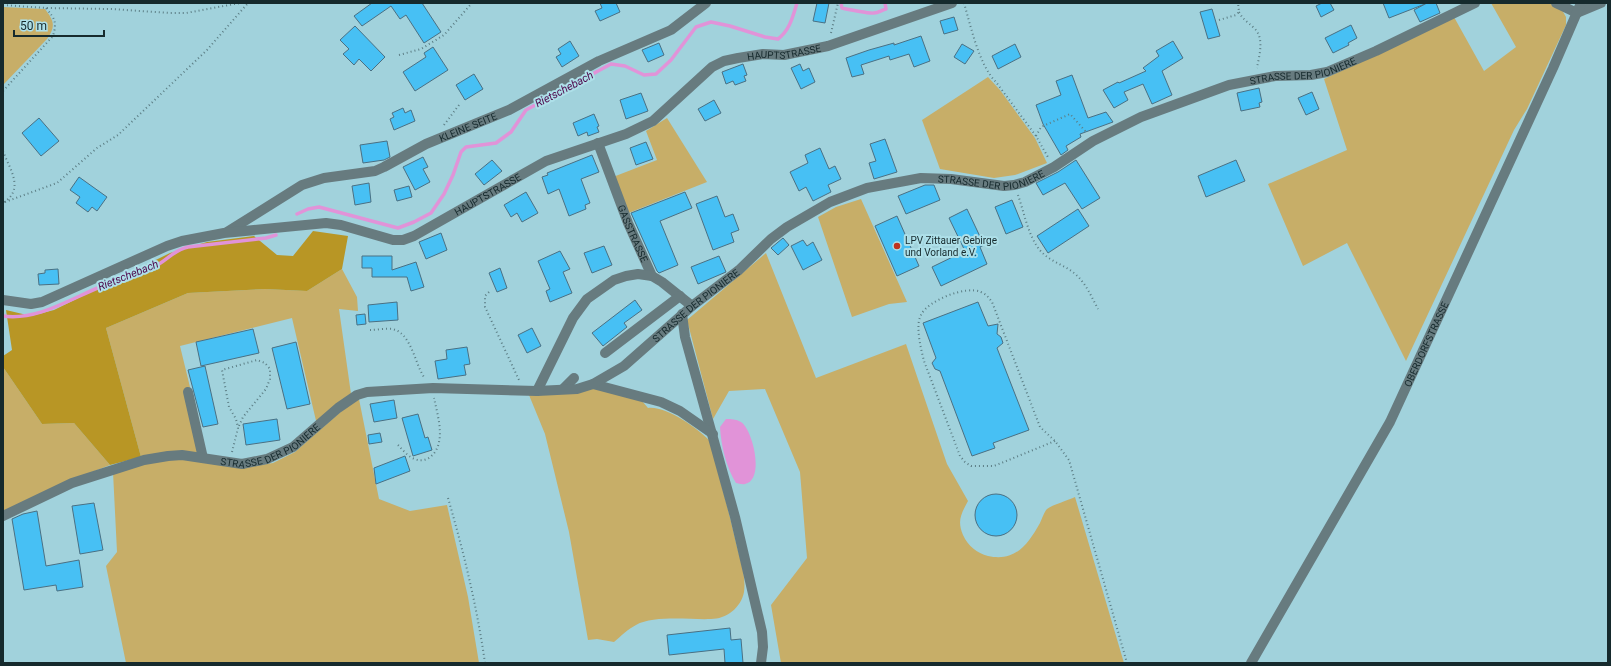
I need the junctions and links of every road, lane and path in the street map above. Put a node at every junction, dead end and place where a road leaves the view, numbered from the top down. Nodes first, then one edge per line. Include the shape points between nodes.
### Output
1 (240, 3) edge
2 (248, 3) edge
3 (472, 3) edge
4 (706, 3) edge
5 (838, 3) edge
6 (952, 3) edge
7 (964, 3) edge
8 (1238, 3) edge
9 (1475, 3) edge
10 (1556, 3) edge
11 (1581, 3) edge
12 (1601, 3) edge
13 (3, 6) edge
14 (46, 8) junction
15 (1239, 12) junction
16 (1577, 13) junction
17 (1219, 20) dead end
18 (828, 46) junction
19 (399, 55) dead end
20 (1256, 79) junction
21 (3, 91) edge
22 (1036, 136) junction
23 (1094, 141) junction
24 (598, 143) junction
25 (3, 151) edge
26 (1054, 166) junction
27 (1014, 185) junction
28 (4, 202) edge
29 (224, 234) junction
30 (652, 276) junction
31 (489, 292) dead end
32 (680, 296) junction
33 (3, 300) edge
34 (692, 306) junction
35 (1098, 309) dead end
36 (682, 314) junction
37 (370, 330) dead end
38 (605, 353) dead end
39 (574, 378) dead end
40 (593, 384) junction
41 (433, 388) junction
42 (563, 389) junction
43 (524, 390) junction
44 (537, 391) junction
45 (188, 392) dead end
46 (238, 428) junction
47 (713, 434) junction
48 (1055, 441) junction
49 (398, 445) dead end
50 (203, 458) junction
51 (229, 463) junction
52 (448, 498) dead end
53 (3, 516) edge
54 (485, 663) edge
55 (761, 663) edge
56 (1127, 663) edge
57 (1251, 663) edge

1 - 14 path via 186,13
2 - 28 path via 207,50 118,135 97,148 57,183
3 - 19 path via 444,35 421,50
4 - 29 street, KLEINE SEITE via 671,30 599,61 509,110 426,144 384,168 324,178 302,185
5 - 18 path
6 - 18 street, HAUPTSTRASSE
7 - 22 path via 974,39 989,76
8 - 15 path
9 - 20 street, STRASSE DER PIONIERE via 1327,72
10 - 16 street
11 - 16 street, OBERDORFSTRASSE
12 - 16 street
13 - 14 path
14 - 21 path via 54,18 56,27 53,36
15 - 17 path
15 - 20 path via 1242,19 1256,29 1259,36
16 - 57 street, OBERDORFSTRASSE via 1390,422
18 - 24 street, HAUPTSTRASSE via 784,55 763,54 724,61 712,67 653,121 626,134
20 - 23 street, STRASSE DER PIONIERE via 1229,85 1142,116
22 - 23 path via 1041,127 1070,114
22 - 26 path
23 - 26 street, STRASSE DER PIONIERE
24 - 29 street, HAUPTSTRASSE via 546,161 403,240 382,238 326,223
24 - 30 street, GASSTRASSE via 628,223
25 - 28 path via 16,188 13,195
26 - 27 street, STRASSE DER PIONIERE via 1025,182
27 - 34 street, STRASSE DER PIONIERE via 921,178 880,185 847,195 787,227 739,270
27 - 35 path via 1039,249 1047,258 1073,272 1081,280
29 - 33 street, HAUPTSTRASSE via 167,246 42,302 31,304
30 - 32 street
30 - 44 street via 638,274 614,280 587,299 573,318
31 - 43 path via 485,296 486,307
32 - 34 street
32 - 38 street
34 - 36 street, STRASSE DER PIONIERE
36 - 40 street, STRASSE DER PIONIERE via 624,366
36 - 47 street via 685,337
37 - 41 path via 393,329 406,338 419,370
39 - 42 street
40 - 42 street, STRASSE DER PIONIERE via 577,389
40 - 47 street via 661,402 685,414
41 - 43 street, STRASSE DER PIONIERE
41 - 49 path via 440,432 437,450 424,460 416,460
41 - 51 street, STRASSE DER PIONIERE via 379,390 357,395 338,408 294,447 268,459 242,464
42 - 44 street, STRASSE DER PIONIERE
43 - 44 street, STRASSE DER PIONIERE
45 - 50 street
46 - 46 path via 243,417 266,389 270,379 270,369 265,363 257,360 222,370 229,407
46 - 51 path
47 - 55 street via 762,632
48 - 48 path via 1040,427 992,302 987,296 980,291 963,290 926,307 918,322 920,346 960,456 965,462 971,466 994,466
48 - 56 path via 1069,460
50 - 51 street, STRASSE DER PIONIERE
50 - 53 street, STRASSE DER PIONIERE via 182,455 144,460 72,483
52 - 54 path via 464,554

